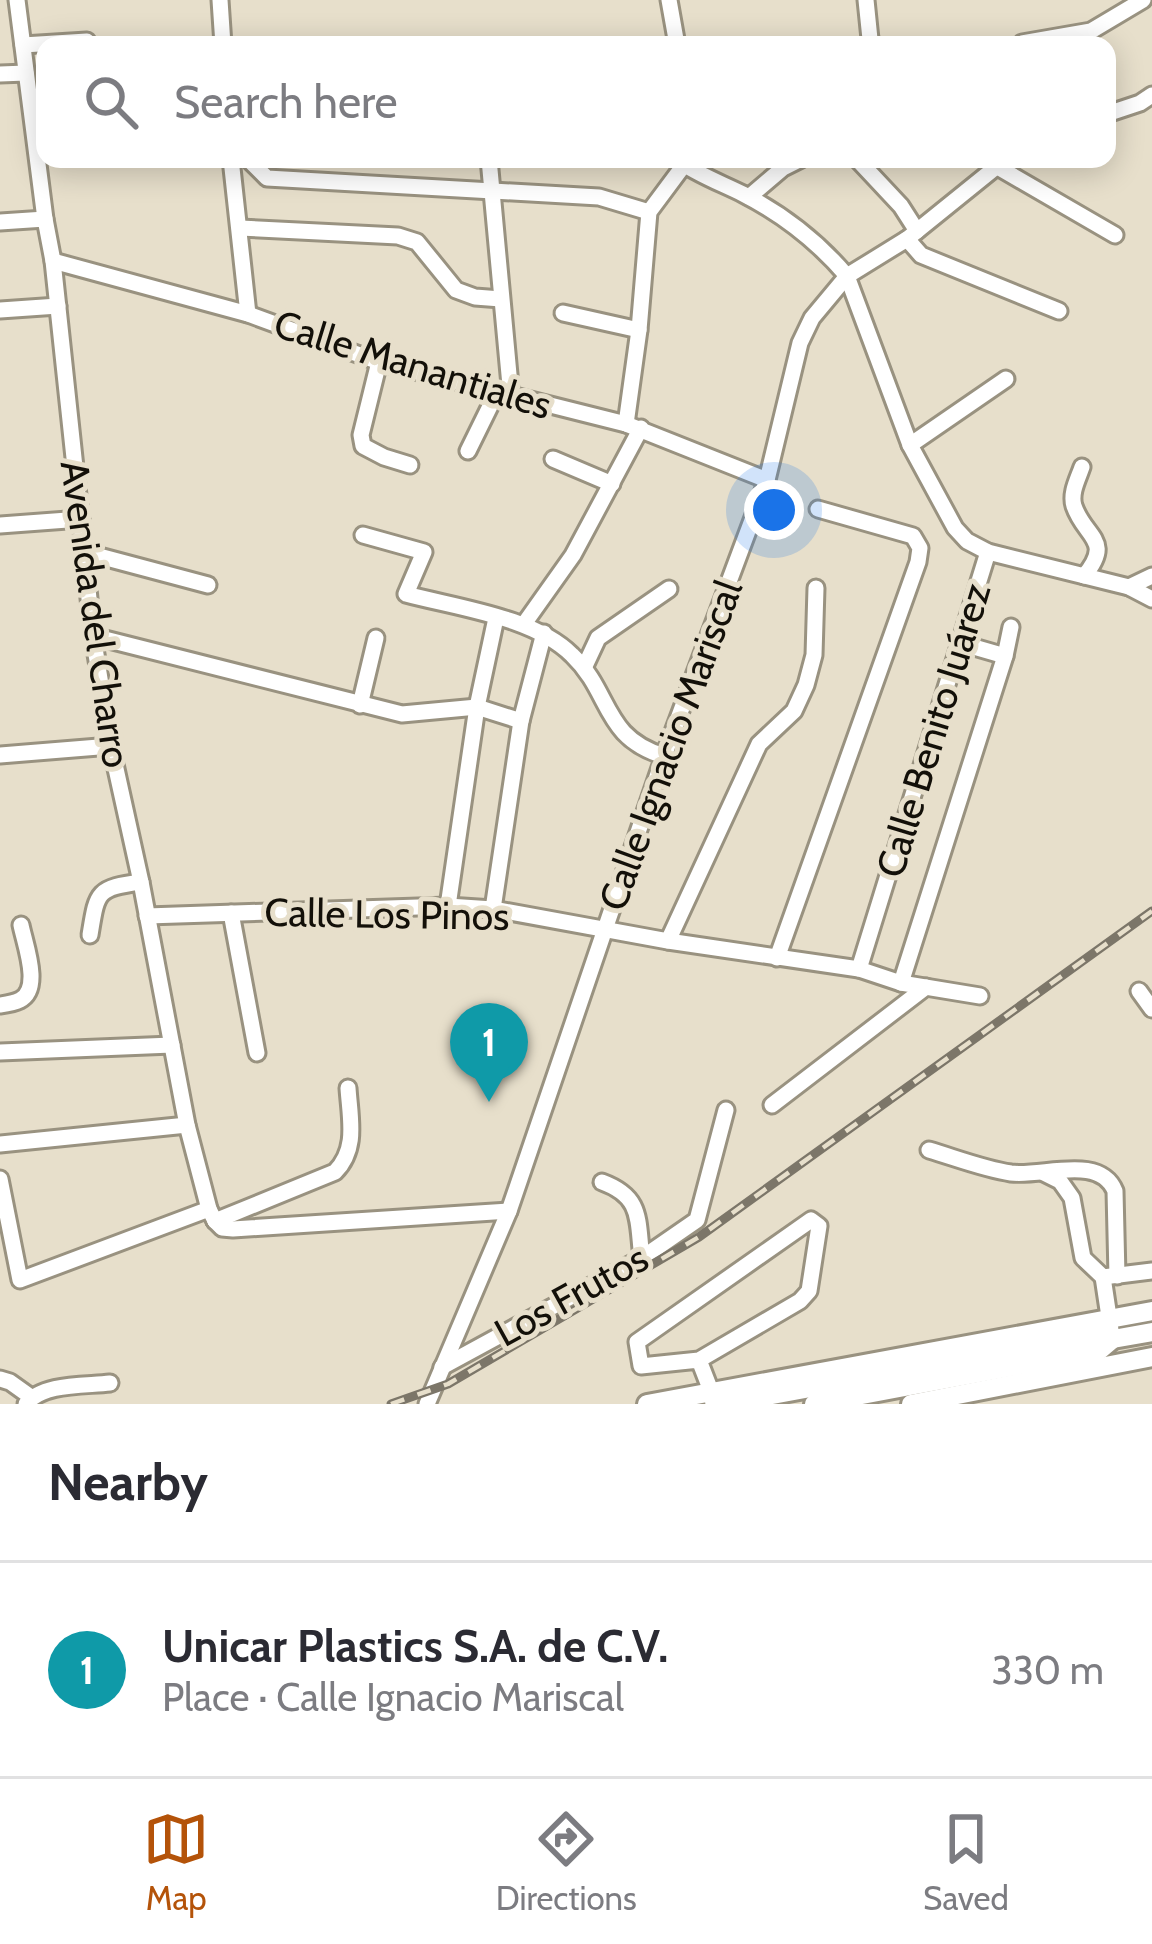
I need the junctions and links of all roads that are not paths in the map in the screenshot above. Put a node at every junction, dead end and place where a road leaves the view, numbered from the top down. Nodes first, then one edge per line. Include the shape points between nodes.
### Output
1 (17, 0) edge
2 (220, 0) edge
3 (669, 0) edge
4 (866, 0) edge
5 (1143, 0) edge
6 (222, 36) edge
7 (675, 36) edge
8 (870, 36) edge
9 (1062, 36) edge
10 (36, 44) edge
11 (22, 45) junction
12 (26, 73) junction
13 (0, 74) edge
14 (1152, 95) edge
15 (1116, 111) edge
16 (36, 150) edge
17 (38, 168) edge
18 (232, 168) edge
19 (257, 168) edge
20 (490, 168) edge
21 (676, 168) edge
22 (692, 168) edge
23 (783, 168) edge
24 (865, 168) edge
25 (995, 168) edge
26 (1009, 168) edge
27 (492, 189) junction
28 (749, 197) junction
29 (649, 212) junction
30 (45, 219) junction
31 (0, 223) edge
32 (240, 228) junction
33 (912, 235) junction
34 (1115, 235) dead end
35 (53, 261) junction
36 (847, 276) junction
37 (501, 299) junction
38 (58, 306) junction
39 (0, 310) edge
40 (1059, 311) dead end
41 (248, 314) junction
42 (563, 314) dead end
43 (639, 331) junction
44 (379, 362) junction
45 (1006, 379) dead end
46 (504, 394) junction
47 (634, 426) junction
48 (910, 445) junction
49 (468, 451) dead end
50 (553, 459) dead end
51 (410, 465) dead end
52 (1082, 467) dead end
53 (767, 481) junction
54 (612, 484) junction
55 (818, 509) dead end
56 (81, 520) junction
57 (0, 526) edge
58 (362, 535) dead end
59 (84, 552) junction
60 (988, 552) junction
61 (1084, 576) junction
62 (1152, 576) edge
63 (208, 585) dead end
64 (1130, 587) junction
65 (816, 588) dead end
66 (669, 589) dead end
67 (1152, 599) edge
68 (496, 618) junction
69 (524, 624) junction
70 (1011, 627) dead end
71 (544, 633) junction
72 (93, 636) junction
73 (376, 638) dead end
74 (960, 643) junction
75 (1005, 656) junction
76 (584, 668) junction
77 (360, 705) junction
78 (477, 707) junction
79 (521, 721) junction
80 (111, 746) junction
81 (0, 755) edge
82 (664, 756) junction
83 (140, 882) junction
84 (448, 906) junction
85 (493, 909) junction
86 (230, 913) junction
87 (147, 916) junction
88 (21, 925) dead end
89 (603, 929) junction
90 (90, 935) dead end
91 (668, 941) junction
92 (777, 958) junction
93 (859, 969) junction
94 (902, 983) junction
95 (926, 987) junction
96 (1139, 991) dead end
97 (980, 996) dead end
98 (0, 1005) edge
99 (1152, 1009) edge
100 (172, 1045) junction
101 (0, 1052) edge
102 (257, 1053) dead end
103 (348, 1088) dead end
104 (772, 1105) dead end
105 (726, 1110) dead end
106 (187, 1125) junction
107 (0, 1144) edge
108 (929, 1150) dead end
109 (1044, 1173) junction
110 (0, 1179) edge
111 (602, 1182) dead end
112 (509, 1211) junction
113 (212, 1215) junction
114 (5, 1216) edge
115 (642, 1258) junction
116 (1152, 1271) edge
117 (1110, 1276) junction
118 (1152, 1311) edge
119 (1108, 1317) junction
120 (1152, 1332) edge
121 (1113, 1339) junction
122 (1152, 1357) edge
123 (699, 1360) junction
124 (442, 1366) junction
125 (0, 1379) edge
126 (110, 1383) dead end
127 (716, 1400) edge
128 (28, 1401) edge
129 (427, 1404) edge
130 (646, 1404) edge
131 (814, 1404) edge
132 (910, 1404) edge

1 - 11 street, Avenida del Charro
2 - 6 street
3 - 7 street
4 - 8 street
5 - 9 street via 1091,31
10 - 11 street
11 - 12 street, Avenida del Charro
12 - 13 street
12 - 16 street, Avenida del Charro
14 - 15 street
17 - 30 street, Avenida del Charro
18 - 32 street
19 - 27 street via 267,178
20 - 27 street
21 - 29 street
22 - 28 street, Calle Benito Juárez
23 - 28 street
24 - 33 street via 901,206
25 - 33 street, Calle Ignacio Mariscal
26 - 34 street
27 - 29 street via 599,197
27 - 37 street
28 - 36 street, Calle Benito Juárez
29 - 43 street
30 - 31 street
30 - 35 street, Avenida del Charro
32 - 37 street via 398,236 417,242 456,290
32 - 41 street
33 - 36 street, Calle Ignacio Mariscal
33 - 40 street via 921,255
35 - 38 street, Avenida del Charro
35 - 41 street, Calle Manantiales
36 - 48 street, Calle Benito Juárez
36 - 53 street, Calle Ignacio Mariscal via 800,343
37 - 46 street
38 - 39 street
38 - 56 street, Avenida del Charro
41 - 44 street, Calle Manantiales
42 - 43 street
43 - 47 street
44 - 46 street, Calle Manantiales
44 - 51 street via 362,446
45 - 48 street
46 - 47 street, Calle Manantiales
46 - 49 street
47 - 53 street, Calle Manantiales
47 - 54 street
48 - 60 street, Calle Benito Juárez via 955,528
50 - 54 street
52 - 61 street via 1074,505 1099,550
53 - 82 street, Calle Ignacio Mariscal
54 - 69 street
55 - 92 street via 913,536 920,548
56 - 57 street
56 - 59 street, Avenida del Charro
58 - 68 street via 424,552 406,594
59 - 63 street
59 - 72 street, Avenida del Charro
60 - 61 street
60 - 74 street, Calle Benito Juárez
61 - 64 street
62 - 64 street
64 - 67 street
65 - 91 street via 806,685 794,711 760,744
66 - 76 street via 598,638
68 - 69 street
68 - 78 street
69 - 71 street
70 - 75 street
71 - 76 street
71 - 79 street
72 - 77 street
72 - 80 street, Avenida del Charro
73 - 77 street
74 - 75 street
74 - 93 street, Calle Benito Juárez
75 - 94 street
76 - 82 street via 627,738
77 - 78 street via 402,714
78 - 79 street
78 - 84 street
79 - 85 street
80 - 81 street
80 - 83 street, Avenida del Charro
82 - 89 street, Calle Ignacio Mariscal
83 - 87 street, Avenida del Charro
83 - 90 street via 103,892
84 - 85 street, Calle Los Pinos
84 - 86 street, Calle Los Pinos
85 - 89 street, Calle Los Pinos
86 - 87 street, Calle Los Pinos
86 - 102 street
87 - 100 street, Avenida del Charro
88 - 98 street via 29,992
89 - 91 street, Calle Los Pinos
89 - 112 street, Calle Ignacio Mariscal
91 - 92 street, Calle Los Pinos
92 - 93 street, Calle Los Pinos
93 - 94 street, Calle Los Pinos
94 - 95 street, Calle Los Pinos
95 - 97 street, Calle Los Pinos
95 - 104 street
96 - 99 street
100 - 101 street
100 - 106 street, Avenida del Charro
103 - 113 street via 351,1147 335,1172
105 - 115 street, Los Frutos via 697,1220
106 - 107 street
106 - 113 street, Avenida del Charro
108 - 109 street via 1006,1172
109 - 117 street via 1072,1198 1083,1258
109 - 117 street via 1069,1169 1111,1181
110 - 114 street
111 - 115 street via 634,1201
112 - 113 street via 233,1229
112 - 124 street, Calle Ignacio Mariscal
113 - 114 street via 20,1280
115 - 124 street, Los Frutos
116 - 117 street
117 - 119 street
118 - 119 main road
119 - 121 street
119 - 127 main road
120 - 121 main road
121 - 127 main road via 1098,1335
121 - 131 main road via 1100,1350
122 - 132 main road
123 - 123 street via 641,1366 637,1342 811,1220 819,1226 809,1292
123 - 127 street
124 - 129 street, Calle Ignacio Mariscal
125 - 128 street
126 - 128 street via 43,1391
127 - 130 main road

